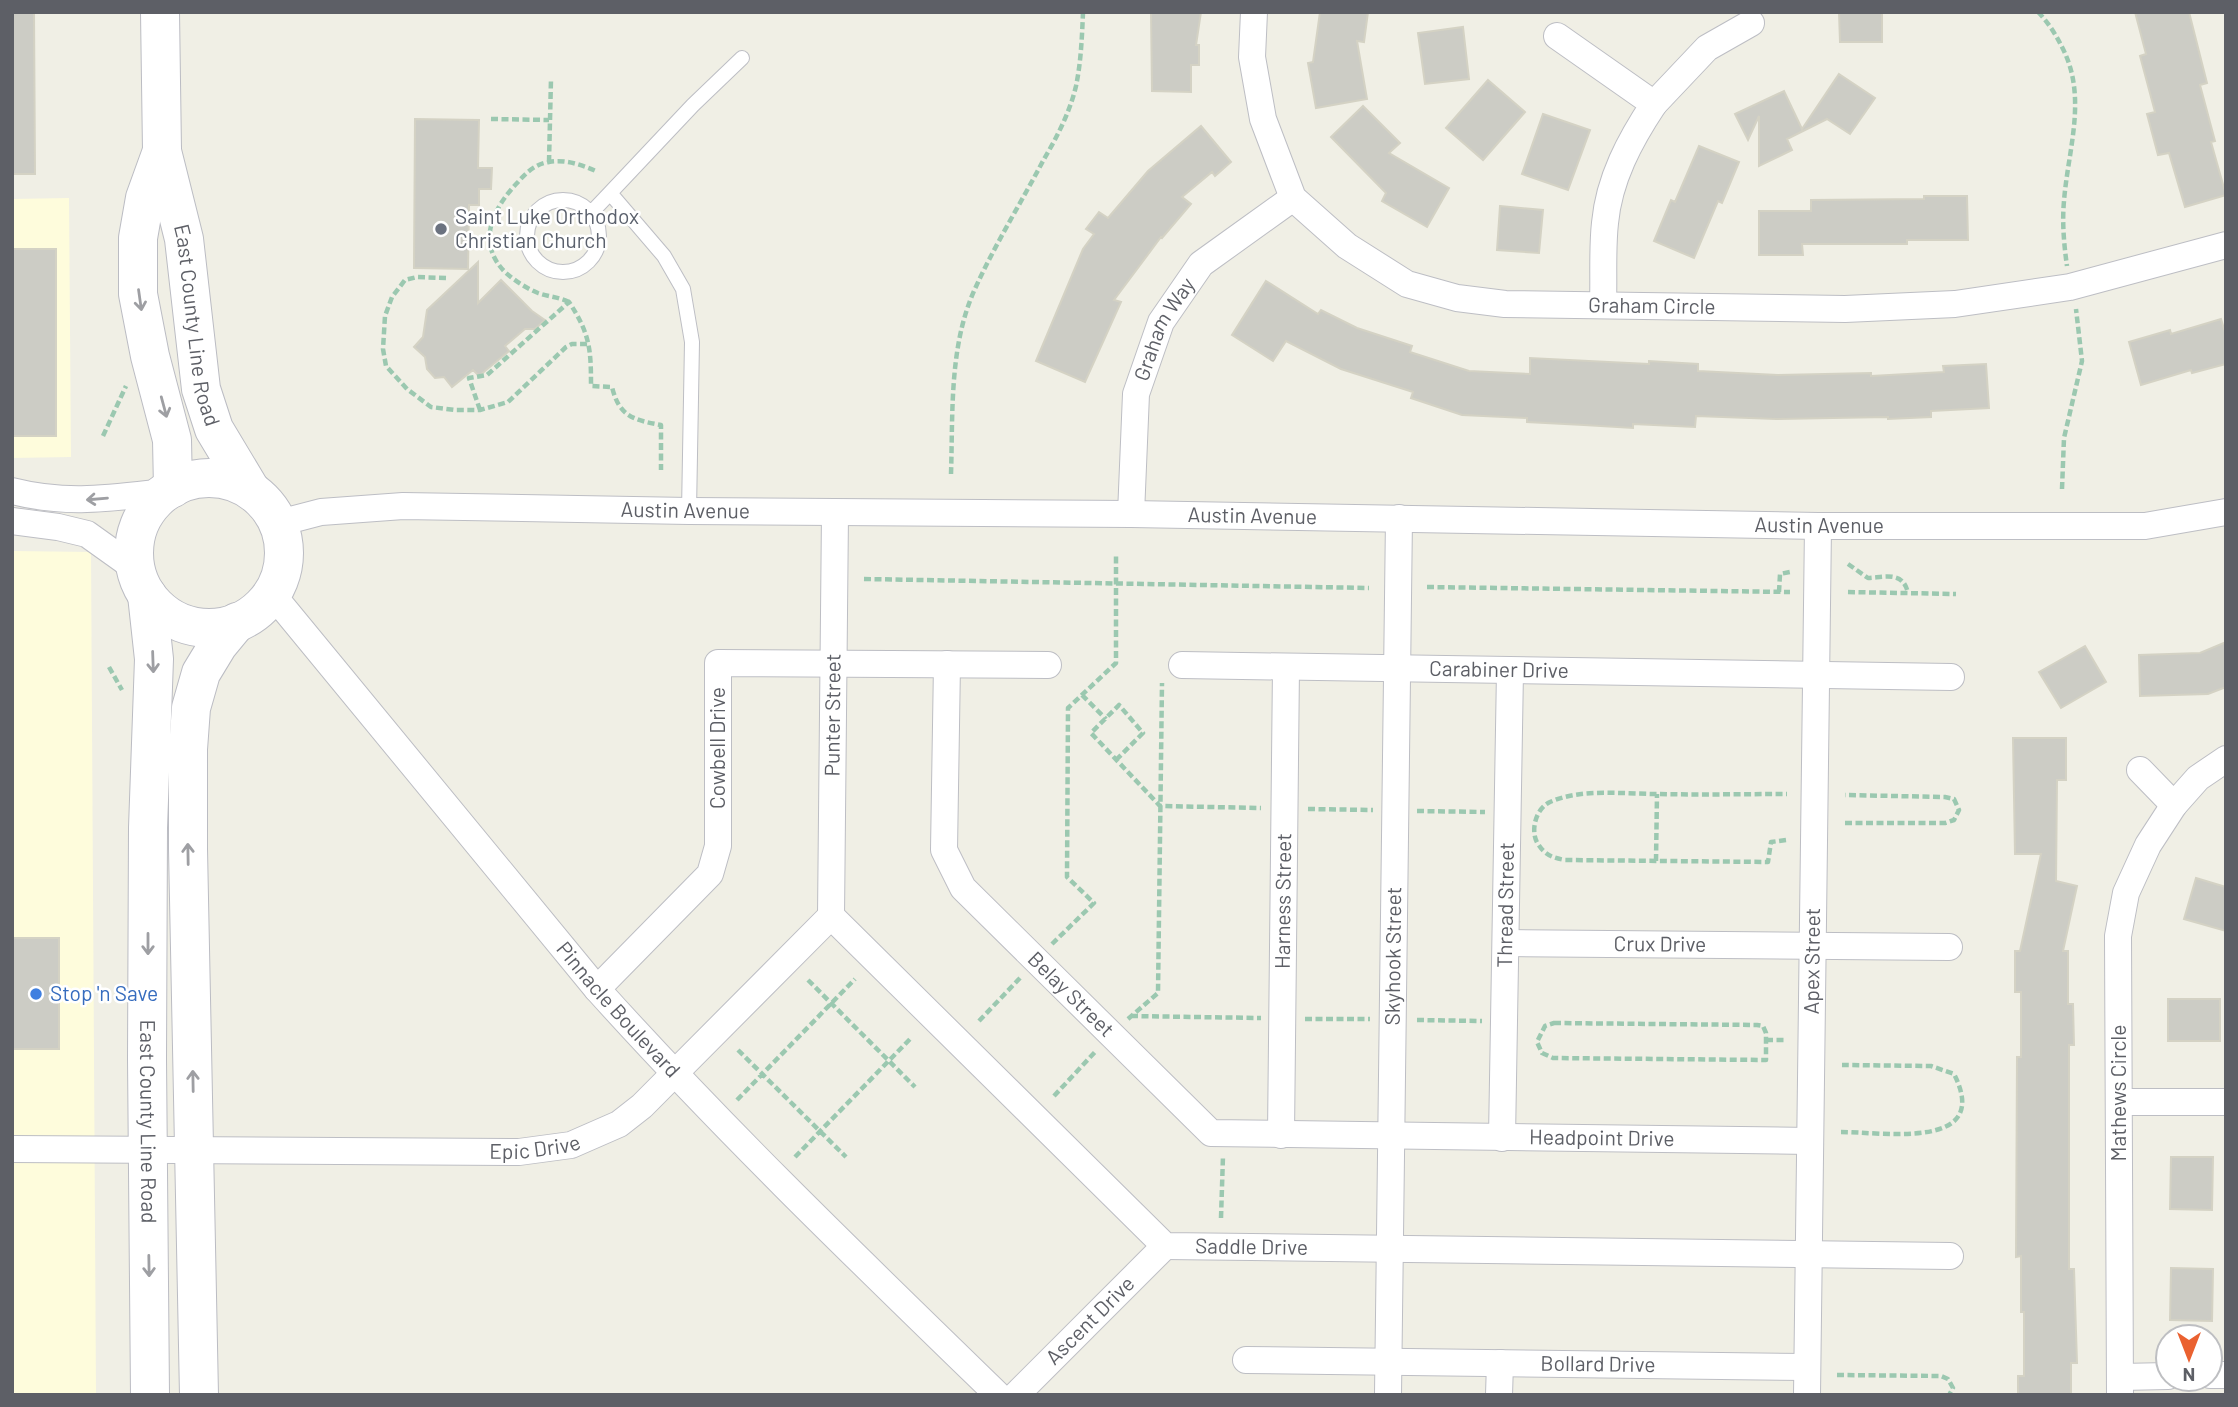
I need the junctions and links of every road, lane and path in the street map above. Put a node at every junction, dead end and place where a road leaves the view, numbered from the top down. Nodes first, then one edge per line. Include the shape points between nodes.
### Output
1 (160, 12) edge
2 (1083, 12) edge
3 (1254, 12) edge
4 (2038, 12) edge
5 (1751, 23) dead end
6 (1557, 36) dead end
7 (741, 58) dead end
8 (551, 79) dead end
9 (1654, 104) junction
10 (491, 119) dead end
11 (550, 120) junction
12 (162, 151) junction
13 (549, 162) junction
14 (596, 171) dead end
15 (610, 193) junction
16 (1293, 198) junction
17 (591, 214) junction
18 (2226, 245) edge
19 (2067, 268) dead end
20 (446, 278) dead end
21 (569, 302) junction
22 (1603, 304) junction
23 (2075, 308) dead end
24 (590, 344) junction
25 (480, 410) junction
26 (662, 470) dead end
27 (951, 474) dead end
28 (250, 489) junction
29 (2062, 489) dead end
30 (169, 490) junction
31 (12, 491) edge
32 (690, 511) junction
33 (2226, 512) edge
34 (835, 513) junction
35 (1131, 514) junction
36 (1399, 518) junction
37 (12, 521) edge
38 (279, 523) junction
39 (1818, 526) junction
40 (1116, 554) dead end
41 (1848, 564) dead end
42 (1790, 572) dead end
43 (864, 579) dead end
44 (141, 582) junction
45 (1116, 584) junction
46 (1427, 587) dead end
47 (1369, 588) dead end
48 (1779, 592) junction
49 (1790, 592) dead end
50 (1848, 592) dead end
51 (1908, 593) junction
52 (272, 594) junction
53 (1956, 594) dead end
54 (237, 622) junction
55 (834, 663) junction
56 (947, 664) junction
57 (1048, 666) dead end
58 (1182, 666) dead end
59 (1286, 667) junction
60 (1397, 669) junction
61 (1510, 671) junction
62 (1816, 675) junction
63 (1951, 677) dead end
64 (1162, 683) dead end
65 (1082, 695) junction
66 (1106, 719) junction
67 (2226, 759) edge
68 (1116, 760) junction
69 (2140, 770) dead end
70 (1657, 794) junction
71 (1787, 794) dead end
72 (1845, 795) dead end
73 (2174, 804) junction
74 (1160, 806) junction
75 (1284, 808) junction
76 (1396, 810) junction
77 (1508, 812) junction
78 (1539, 813) junction
79 (1845, 823) dead end
80 (1786, 840) dead end
81 (1656, 861) junction
82 (831, 916) junction
83 (1506, 943) junction
84 (1813, 946) junction
85 (1949, 947) dead end
86 (1036, 960) junction
87 (855, 979) dead end
88 (808, 980) dead end
89 (597, 989) junction
90 (831, 1003) junction
91 (1131, 1016) junction
92 (1282, 1018) junction
93 (1394, 1020) junction
94 (979, 1021) dead end
95 (1504, 1023) junction
96 (1540, 1033) junction
97 (1112, 1034) junction
98 (912, 1037) dead end
99 (1766, 1040) junction
100 (1784, 1040) dead end
101 (738, 1050) dead end
102 (888, 1061) junction
103 (1842, 1065) dead end
104 (675, 1074) junction
105 (763, 1074) junction
106 (915, 1087) dead end
107 (1054, 1096) dead end
108 (737, 1100) dead end
109 (2119, 1102) junction
110 (2226, 1102) edge
111 (820, 1131) junction
112 (1841, 1132) dead end
113 (1224, 1133) junction
114 (1281, 1135) junction
115 (1392, 1137) junction
116 (1502, 1138) junction
117 (1810, 1141) junction
118 (12, 1149) edge
119 (148, 1149) junction
120 (195, 1150) junction
121 (794, 1157) dead end
122 (846, 1157) dead end
123 (1222, 1218) dead end
124 (1165, 1246) junction
125 (1391, 1248) junction
126 (1809, 1254) junction
127 (1950, 1256) dead end
128 (1247, 1360) dead end
129 (1389, 1362) junction
130 (1500, 1363) junction
131 (1807, 1367) junction
132 (1838, 1375) dead end
133 (2154, 1379) edge
134 (2121, 1386) edge
135 (150, 1395) edge
136 (199, 1395) edge
137 (998, 1395) edge
138 (1016, 1395) edge
139 (1388, 1395) edge
140 (1499, 1395) edge
141 (1807, 1395) edge
142 (1950, 1395) edge

1 - 12 main road, East County Line Road
2 - 27 path via 1076,87 1066,114 974,290 963,320 957,349
3 - 16 street, Graham Circle via 1252,57 1264,119
4 - 19 path via 2057,36 2075,84 2077,110 2063,203
5 - 9 street via 1707,48
6 - 9 street
7 - 15 lane
8 - 11 path
9 - 22 street via 1631,138 1615,177 1605,222
10 - 11 path
11 - 13 path
12 - 28 main road, East County Line Road via 184,239 201,388 214,429
12 -> 30 main road, East County Line Road via 145,198 138,238 138,294 172,440
13 - 14 path
13 - 21 path via 530,169 501,200 492,220 491,242 507,274 528,289
15 - 17 lane
15 - 32 lane via 664,257 682,289 692,342
16 - 22 street, Graham Circle via 1346,246 1407,284 1457,298 1505,304
16 - 35 street, Graham Way via 1201,264 1161,321 1136,394
17 - 17 lane via 599,234 592,257 583,266 560,272 548,269 530,253 527,229 539,209 560,200 572,201
18 - 22 street, Graham Circle via 2070,287 1955,304 1845,309
20 - 25 path via 405,281 392,297 383,332 386,366 431,407
21 - 24 path
21 - 25 path via 487,375 469,378
23 - 29 path via 2082,361 2064,438
24 - 25 path via 566,347 508,402
24 - 26 path via 592,386 612,387 625,414 661,425
28 - 30 main road via 207,478
28 - 38 main road
30 -> 31 street via 91,501 39,498
30 - 44 main road via 139,526 135,540
32 - 34 street, Austin Avenue
32 - 38 street, Austin Avenue via 403,506 321,512
33 - 39 street, Austin Avenue via 2145,526
34 - 35 street, Austin Avenue
34 - 55 street, Punter Street
35 - 36 street, Austin Avenue
36 - 39 street, Austin Avenue
36 - 60 street, Skyhook Street
37 - 44 street via 88,534
38 - 52 main road via 283,567
39 - 62 street, Apex Street
40 - 45 path
41 - 51 path via 1868,578 1901,578
42 - 48 path via 1780,574
43 - 45 path
44 - 54 main road via 168,615 195,626
44 -> 119 main road, East County Line Road via 153,659
45 - 47 path
45 - 65 path via 1116,663
46 - 48 path
48 - 49 path
50 - 51 path
51 - 53 path
52 - 54 main road
52 - 89 street, Pinnacle Boulevard
120 -> 54 main road, East County Line Road via 188,849 191,708 201,673
55 - 56 street, Cowbell Drive
55 - 82 street, Punter Street
55 - 89 street, Cowbell Drive via 718,663 718,846 710,874
56 - 57 street, Cowbell Drive
56 - 86 street, Belay Street via 944,850 963,888
58 - 59 street, Carabiner Drive
59 - 60 street, Carabiner Drive
59 - 75 street, Harness Street
60 - 61 street, Carabiner Drive
60 - 76 street, Skyhook Street
61 - 62 street, Carabiner Drive
61 - 77 street, Thread Street
62 - 63 street, Carabiner Drive
62 - 84 street, Apex Street
64 - 74 path
65 - 66 path
65 - 86 path via 1068,708 1067,877 1094,903
66 - 68 path via 1091,733
66 - 68 path via 1119,705 1143,733
67 - 73 street, Mathews Circle via 2198,778
68 - 74 path
69 - 73 street
70 - 71 path
70 - 78 path via 1593,793 1548,803
70 - 81 path
72 - 79 path via 1945,797 1955,800 1959,810 1954,820 1945,823
73 - 109 street, Mathews Circle via 2126,893 2118,936
74 - 75 path
74 - 91 path via 1158,993
75 - 76 path
75 - 92 street, Harness Street
76 - 77 path
76 - 93 street, Skyhook Street
77 - 78 path
77 - 83 street, Thread Street
78 - 81 path via 1535,840 1552,858
80 - 81 path via 1771,842 1768,862
82 - 104 street, Epic Drive
82 - 124 street, Saddle Drive
83 - 84 street, Crux Drive
83 - 95 street, Thread Street
84 - 85 street, Crux Drive
84 - 117 street, Apex Street
86 - 94 path
86 - 97 street, Belay Street
87 - 90 path
88 - 90 path
89 - 104 street, Pinnacle Boulevard
90 - 102 path
90 - 105 path
91 - 92 path
91 - 97 path
92 - 93 path
92 - 114 street, Harness Street
93 - 95 path
93 - 115 street, Skyhook Street
95 - 96 path
95 - 116 street, Thread Street
96 - 99 path via 1554,1023 1757,1025 1763,1026
96 - 99 path via 1537,1042 1542,1053 1553,1058 1766,1060
97 - 107 path
97 - 113 street, Belay Street via 1211,1133
98 - 102 path
99 - 100 path
101 - 105 path
102 - 106 path
102 - 111 path
103 - 112 path via 1943,1069 1954,1074 1964,1100 1953,1124 1932,1133
104 - 120 street, Epic Drive via 619,1124 571,1145 519,1152
104 - 137 street, Pinnacle Boulevard
105 - 108 path
105 - 111 path
109 - 110 street
109 - 134 street, Mathews Circle
111 - 121 path
111 - 122 path
113 - 114 street, Belay Street
113 - 123 path
114 - 115 street, Belay Street
115 - 116 street, Headpoint Drive
115 - 125 street, Skyhook Street
116 - 117 street, Headpoint Drive
117 - 126 street, Apex Street
118 - 119 street, Epic Drive
119 - 120 street, Epic Drive
119 -> 135 main road, East County Line Road
120 - 136 main road, East County Line Road
124 - 125 street, Saddle Drive
124 - 138 street, Ascent Drive
125 - 126 street, Saddle Drive
125 - 129 street, Skyhook Street
126 - 127 street, Saddle Drive
126 - 131 street, Apex Street
128 - 129 street, Bollard Drive
129 - 130 street, Bollard Drive
129 - 139 street, Skyhook Street
130 - 131 street, Bollard Drive
130 - 140 street
131 - 141 street, Apex Street
132 - 142 path via 1941,1376 1953,1388
133 - 134 street

